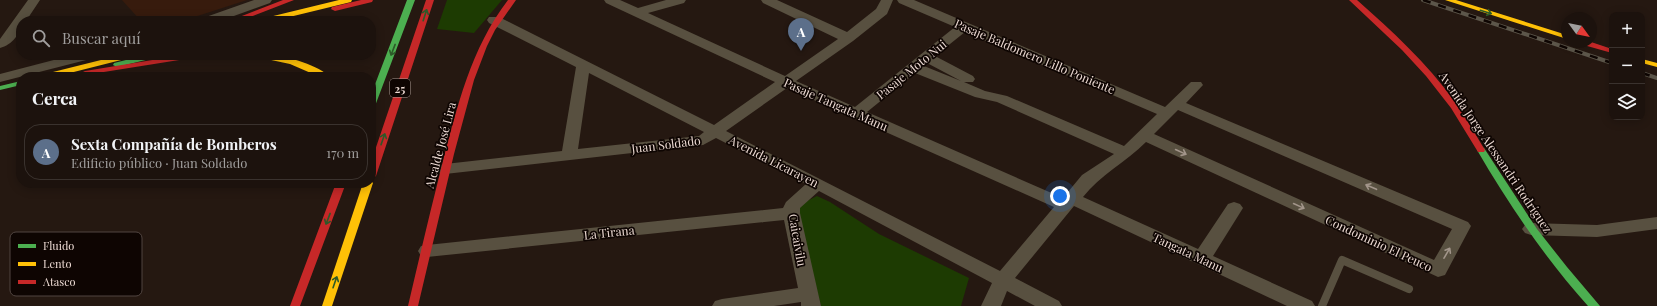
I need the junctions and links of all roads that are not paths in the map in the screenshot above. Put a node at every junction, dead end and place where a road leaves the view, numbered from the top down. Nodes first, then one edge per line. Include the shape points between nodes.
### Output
1 (34, 0) edge
2 (266, 0) edge
3 (290, 0) edge
4 (348, 0) edge
5 (369, 0) edge
6 (411, 0) edge
7 (430, 0) edge
8 (512, 0) edge
9 (610, 0) edge
10 (680, 0) edge
11 (767, 0) edge
12 (887, 0) edge
13 (903, 0) edge
14 (1353, 0) edge
15 (1449, 0) edge
16 (1478, 0) edge
17 (638, 12) junction
18 (23, 16) edge
19 (222, 16) edge
20 (247, 16) edge
21 (284, 16) edge
22 (307, 16) edge
23 (494, 20) junction
24 (964, 26) junction
25 (1561, 26) edge
26 (16, 27) edge
27 (1561, 35) edge
28 (1597, 37) edge
29 (848, 38) junction
30 (1609, 41) edge
31 (0, 44) edge
32 (1597, 46) edge
33 (1609, 50) edge
34 (1645, 52) edge
35 (1657, 56) edge
36 (926, 57) junction
37 (104, 60) edge
38 (108, 60) edge
39 (120, 60) edge
40 (142, 60) edge
41 (286, 60) edge
42 (1645, 61) edge
43 (86, 65) edge
44 (584, 65) junction
45 (1657, 65) edge
46 (914, 67) junction
47 (40, 72) edge
48 (62, 72) edge
49 (76, 72) edge
50 (317, 72) edge
51 (16, 76) edge
52 (0, 78) edge
53 (786, 82) junction
54 (16, 84) edge
55 (1196, 85) dead end
56 (0, 88) edge
57 (16, 90) edge
58 (376, 93) edge
59 (0, 94) edge
60 (1002, 99) junction
61 (1172, 109) junction
62 (857, 113) junction
63 (716, 132) junction
64 (1140, 134) junction
65 (1126, 153) junction
66 (569, 155) junction
67 (376, 161) edge
68 (445, 169) junction
69 (817, 183) junction
70 (339, 188) edge
71 (366, 188) edge
72 (1067, 201) junction
73 (1234, 208) dead end
74 (791, 213) junction
75 (1657, 223) edge
76 (1531, 229) junction
77 (427, 251) junction
78 (1202, 258) junction
79 (1002, 280) junction
80 (1408, 289) dead end
81 (810, 300) edge
82 (295, 306) edge
83 (327, 306) edge
84 (413, 306) edge
85 (722, 306) edge
86 (990, 306) edge
87 (1052, 306) edge
88 (1305, 306) edge
89 (1322, 306) edge
90 (1595, 306) edge

1 - 18 street
2 - 19 street
3 - 20 main road
4 - 21 main road
5 - 22 main road
6 -> 58 main road, 25
67 -> 7 main road, 25
8 - 23 main road, Alcalde José Lira
9 - 17 street, Pasaje Tangata Manu
10 - 17 street
11 - 29 street
12 - 29 street, Juan Soldado via 882,11
13 - 24 street, Pasaje Baldomero Lillo Poniente
14 - 76 main road, Avenida Jorge Alessandri Rodríguez via 1435,79
15 -> 27 main road
16 - 25 main road
17 - 53 street, Pasaje Tangata Manu
23 - 44 street, Avenida Licarayen
23 - 68 main road, Alcalde José Lira via 476,57
24 - 36 street, Pasaje Moto Nui
24 - 61 street, Pasaje Baldomero Lillo Poniente
26 - 31 street via 6,42
28 - 30 main road
29 - 53 street, Juan Soldado
32 - 33 main road
34 - 35 main road
36 - 46 street, Pasaje Moto Nui
36 - 60 street
37 - 43 main road
38 - 43 main road
39 - 43 main road
40 - 43 main road
41 - 50 main road
42 - 45 main road
43 - 47 street
43 - 48 main road
43 - 49 main road
44 - 63 street, Avenida Licarayen
44 - 66 street
46 - 60 street via 980,94
46 - 62 street, Pasaje Moto Nui
51 - 52 street
53 - 62 street, Pasaje Tangata Manu
53 - 63 street, Juan Soldado
54 - 56 main road
55 - 61 street
57 - 59 main road
60 - 65 street
61 - 64 street
64 -> 61 street, Condominio El Peuco via 1438,270 1462,226
62 - 72 street, Pasaje Tangata Manu
63 - 66 street, Juan Soldado via 703,140
63 - 69 street, Avenida Licarayen
64 - 65 street
65 - 72 street via 1088,179
66 - 68 street, Juan Soldado
68 - 77 main road, Alcalde José Lira
69 - 74 street, Caicaivilu via 792,206
69 - 79 street, Avenida Licarayen
70 -> 82 main road
83 -> 71 main road
72 - 78 street, Tangata Manu
72 - 79 street
73 - 78 street
74 - 77 street, La Tirana
74 - 81 street, Caicaivilu
75 - 76 street via 1597,231
76 - 90 main road, Avenida Jorge Alessandri Rodríguez via 1574,285
77 - 84 main road, Alcalde José Lira
78 - 88 street, Tangata Manu
79 - 86 street
79 - 87 street, Avenida Licarayen
80 - 89 lane via 1342,260
81 - 85 street

